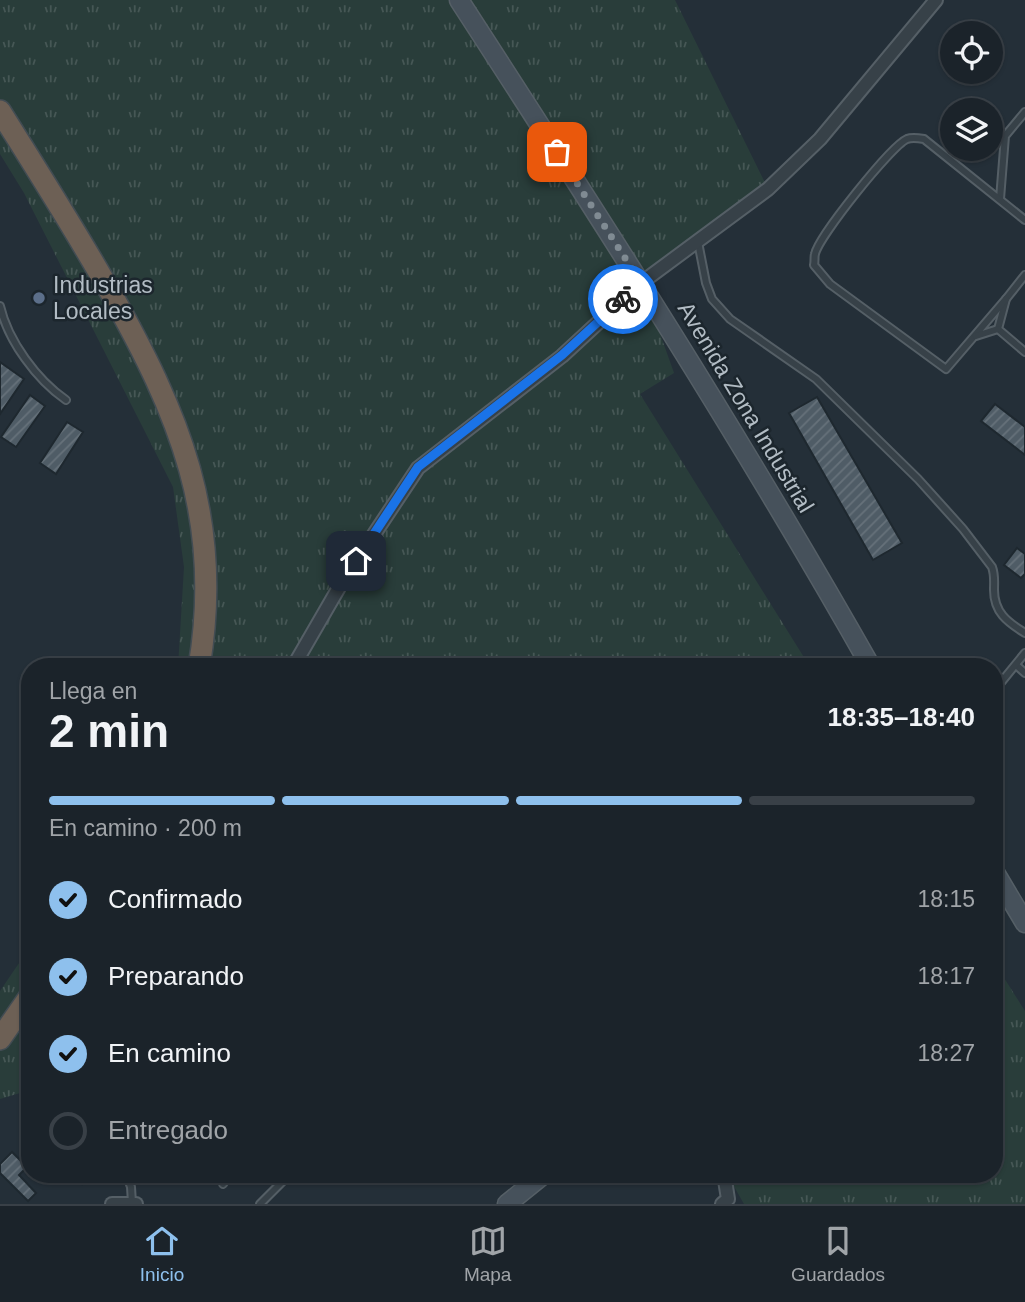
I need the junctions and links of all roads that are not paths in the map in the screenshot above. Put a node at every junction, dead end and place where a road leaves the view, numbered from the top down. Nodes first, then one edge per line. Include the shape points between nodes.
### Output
1 (459, 0) edge
2 (936, 0) edge
3 (0, 111) edge
4 (1025, 113) edge
5 (1000, 199) junction
6 (1025, 220) edge
7 (698, 242) junction
8 (1025, 275) edge
9 (641, 283) junction
10 (1006, 299) junction
11 (0, 306) edge
12 (2, 323) edge
13 (998, 330) junction
14 (974, 336) junction
15 (1025, 352) edge
16 (66, 400) dead end
17 (1025, 634) edge
18 (1025, 653) edge
19 (200, 658) edge
20 (298, 658) edge
21 (866, 658) edge
22 (1016, 665) junction
23 (1025, 673) edge
24 (1003, 680) edge
25 (1003, 886) edge
26 (1025, 923) edge
27 (21, 1009) edge
28 (0, 1039) edge
29 (129, 1183) edge
30 (281, 1183) edge
31 (533, 1183) edge
32 (725, 1183) edge
33 (112, 1204) edge
34 (133, 1204) edge
35 (260, 1204) edge
36 (507, 1204) edge
37 (722, 1204) edge

1 - 9 main road, Avenida Zona Industrial
2 - 7 street via 820,139 768,189
3 - 19 highway via 145,353 184,446 202,523 205,569
4 - 5 lane via 1005,136
5 - 6 lane
5 - 14 lane via 923,139 910,138 879,165 815,253 814,265 830,284 946,369
7 - 9 street
7 - 17 lane via 712,299 730,319 816,379 918,479 992,567 996,609
8 - 10 lane
9 - 20 street via 562,355 418,467
9 - 21 main road, Avenida Zona Industrial
10 - 13 lane
10 - 14 lane
11 - 12 lane
12 - 16 lane via 47,387
13 - 14 lane
13 - 15 lane
18 - 22 lane
22 - 23 lane
22 - 24 lane
25 - 26 main road
27 - 28 highway
29 - 34 lane
30 - 35 lane
31 - 36 main road
32 - 37 street via 728,1199
33 - 34 street

